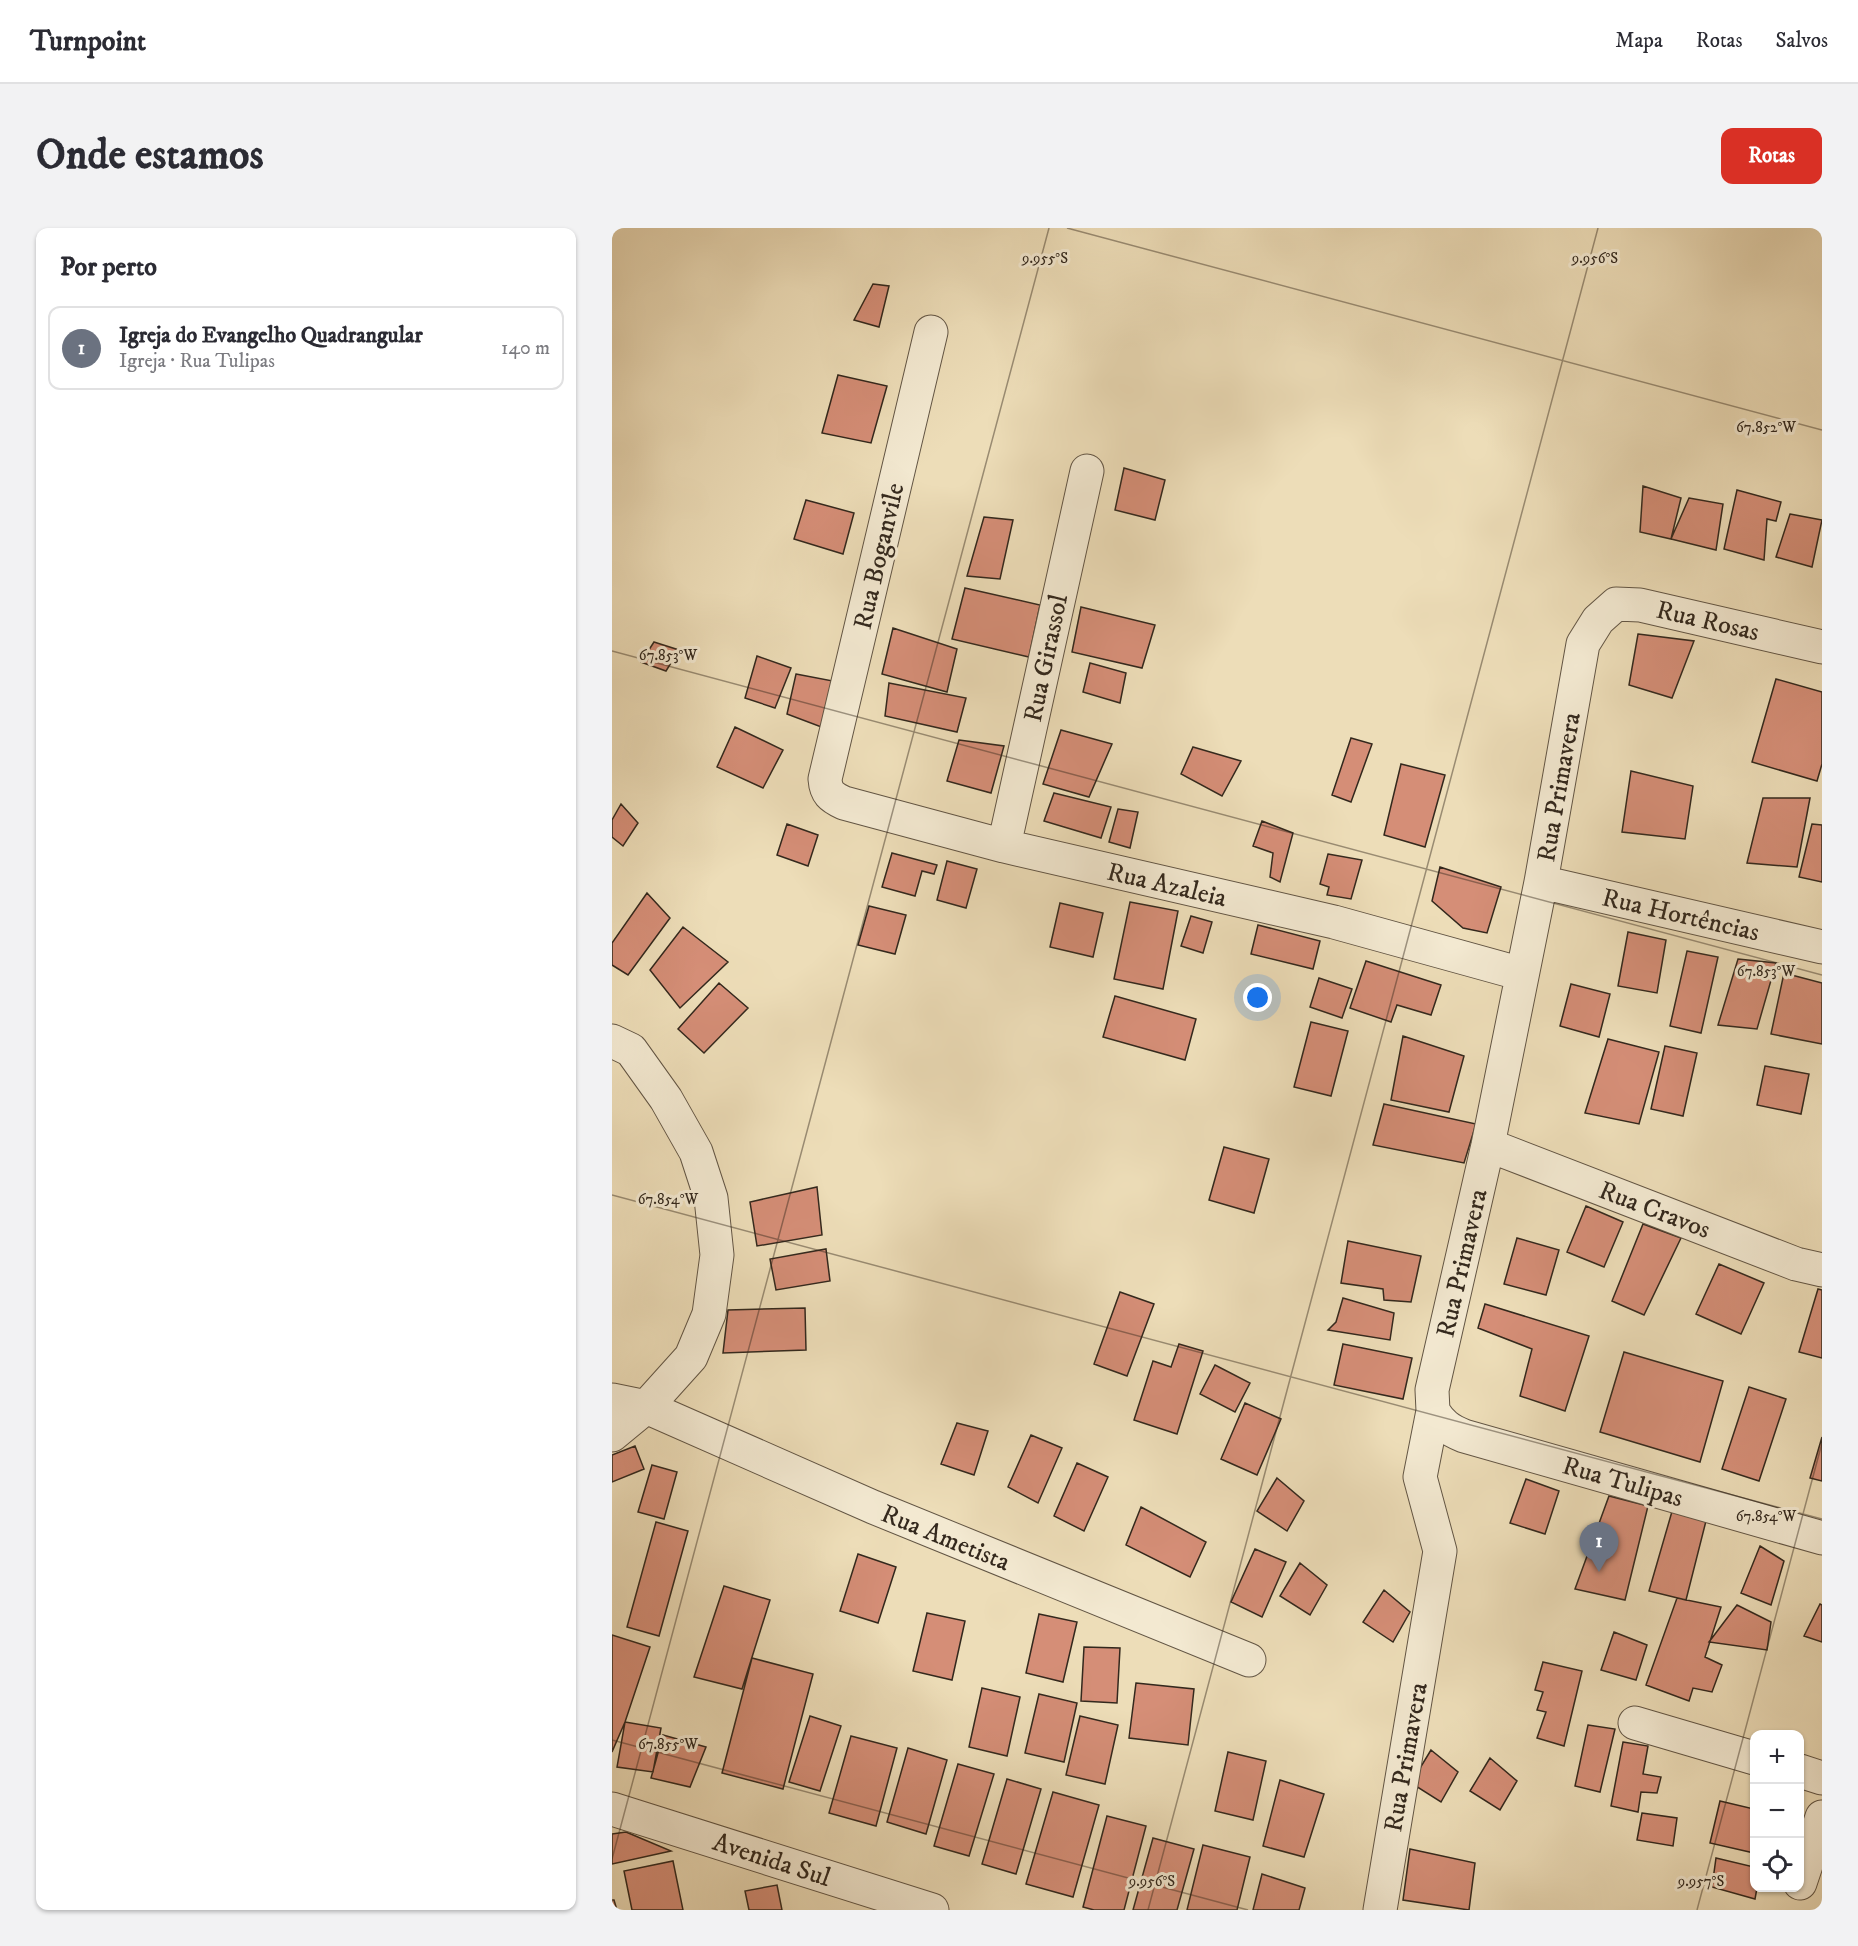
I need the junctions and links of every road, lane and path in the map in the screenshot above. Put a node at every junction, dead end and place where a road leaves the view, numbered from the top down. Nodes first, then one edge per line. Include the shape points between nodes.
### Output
1 (931, 332) dead end
2 (1087, 471) dead end
3 (1598, 620) joint
4 (1822, 647) edge
5 (825, 779) joint
6 (1004, 846) junction
7 (1541, 882) junction
8 (1822, 947) edge
9 (1522, 974) junction
10 (612, 1041) edge
11 (1488, 1144) junction
12 (1822, 1270) edge
13 (612, 1401) edge
14 (646, 1407) junction
15 (1433, 1411) junction
16 (612, 1436) edge
17 (1822, 1538) edge
18 (1249, 1660) dead end
19 (1635, 1723) dead end
20 (1750, 1757) edge
21 (1804, 1772) edge
22 (1822, 1778) edge
23 (612, 1809) edge
24 (1822, 1817) edge
25 (1804, 1871) edge
26 (1797, 1892) edge
27 (932, 1910) edge
28 (1380, 1910) edge
29 (1791, 1910) edge

1 - 5 street, Rua Boganvile
2 - 6 street, Rua Girassol
3 - 4 street, Rua Rosas via 1616,604 1640,605
3 - 7 street, Rua Primavera via 1583,644
5 - 6 street, Rua Azaleia via 825,790 844,803
6 - 9 street, Rua Azaleia via 1334,922
7 - 8 street, Rua Hortências
7 - 9 street, Rua Primavera
9 - 11 street, Rua Primavera
10 - 14 street via 631,1050 696,1152 711,1198 716,1243 709,1314 691,1357
11 - 12 street, Rua Cravos via 1796,1264
11 - 15 street, Rua Primavera via 1432,1390
13 - 14 street, Rua Ametista
14 - 16 street
14 - 18 street, Rua Ametista via 873,1507
15 - 17 street, Rua Tulipas via 1450,1431 1464,1436
15 - 28 street, Rua Primavera via 1420,1477 1440,1551
19 - 20 street
21 - 22 street
23 - 27 street, Avenida Sul
24 - 25 street
26 - 29 street

